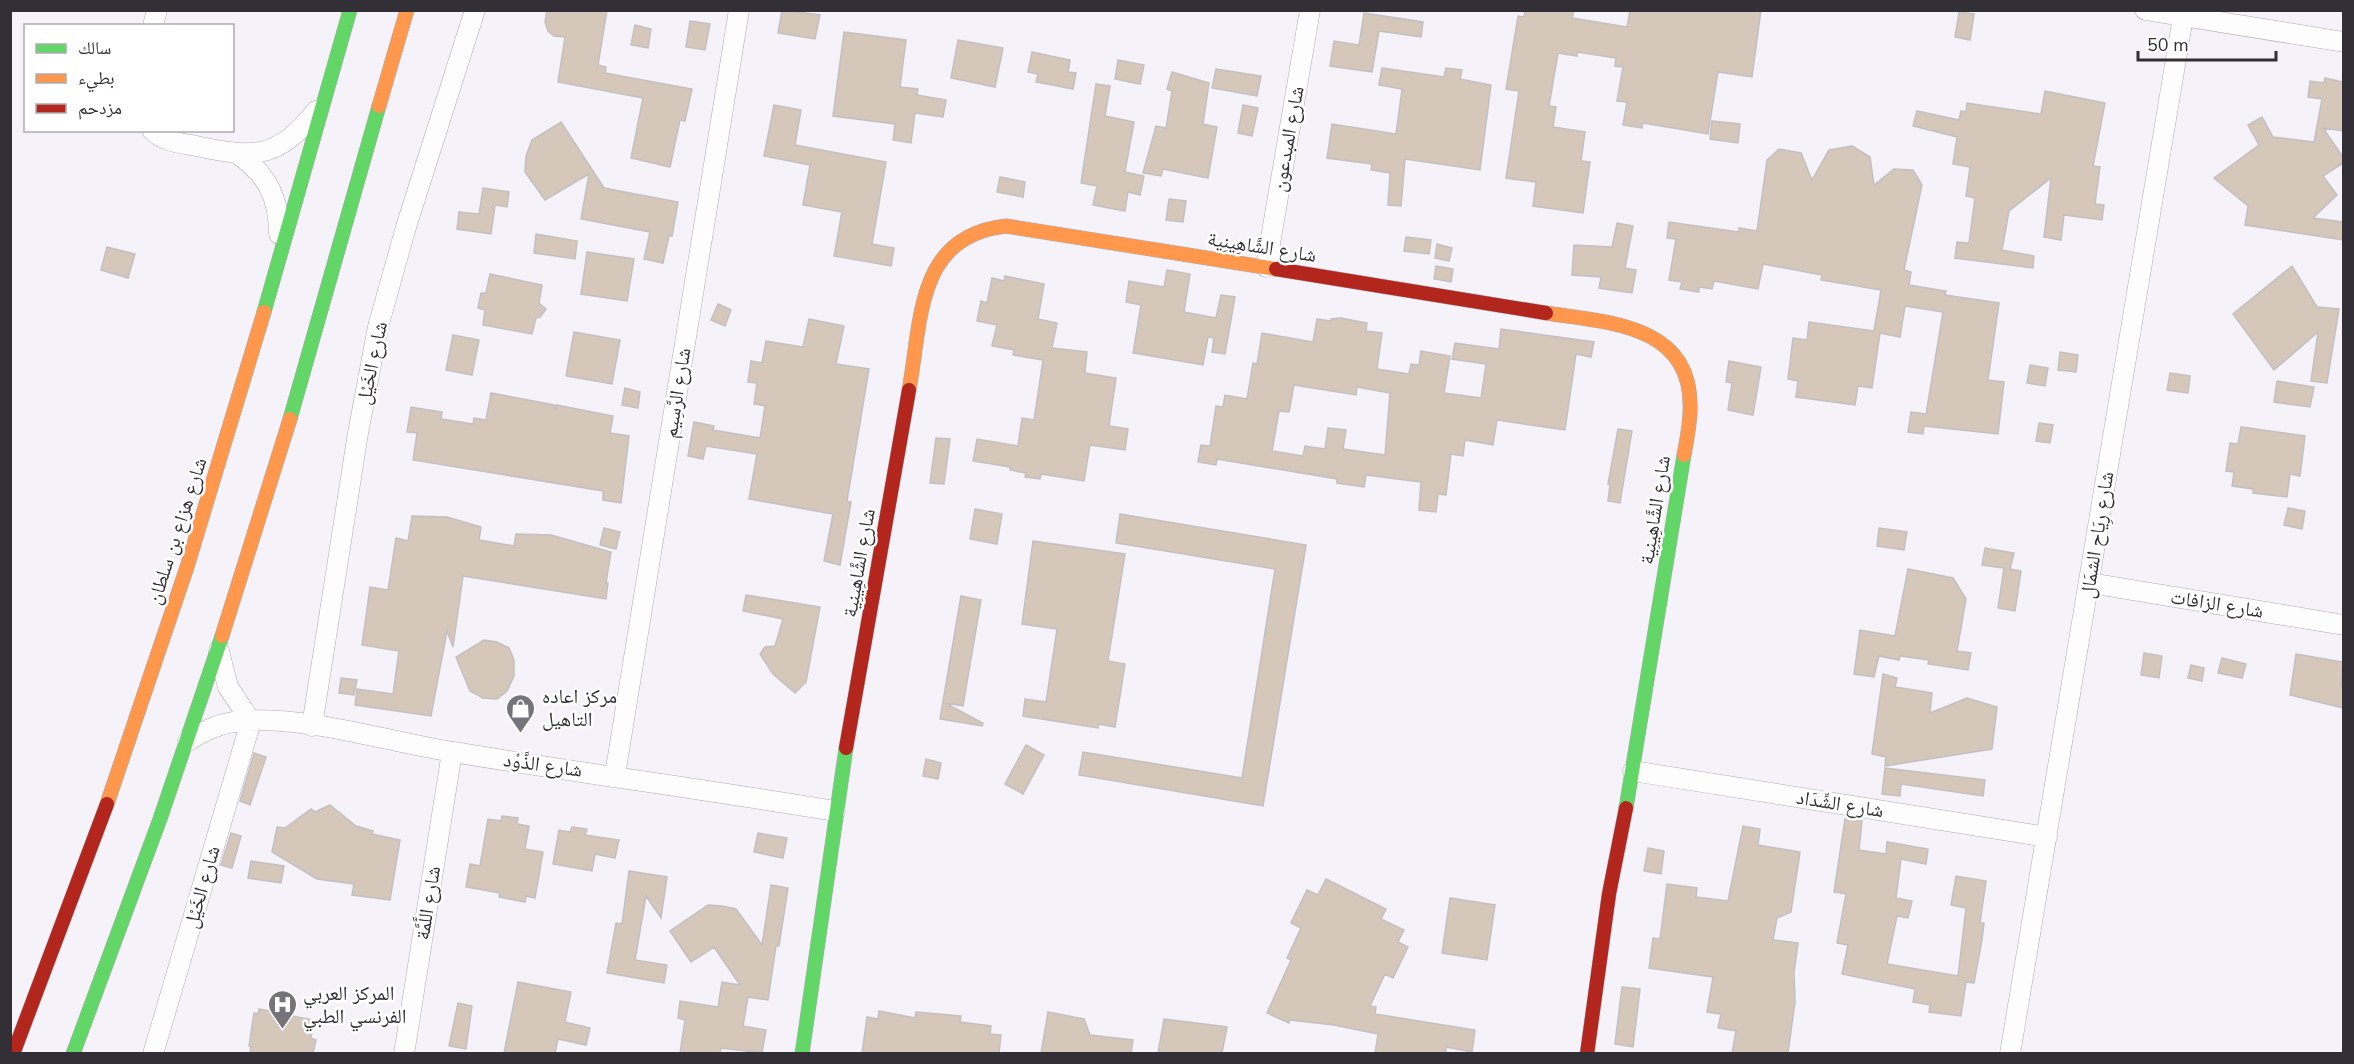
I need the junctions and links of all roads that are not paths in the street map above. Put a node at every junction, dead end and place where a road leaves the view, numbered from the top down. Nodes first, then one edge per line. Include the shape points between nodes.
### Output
1 (350, 10) edge
2 (407, 10) edge
3 (475, 10) edge
4 (739, 10) edge
5 (1310, 10) edge
6 (2145, 10) edge
7 (2183, 17) junction
8 (2343, 42) edge
9 (325, 46) dead end
10 (405, 67) dead end
11 (325, 92) junction
12 (381, 97) junction
13 (155, 132) edge
14 (239, 155) junction
15 (280, 262) junction
16 (1266, 267) junction
17 (2090, 583) junction
18 (2343, 625) edge
19 (218, 647) junction
20 (251, 721) junction
21 (312, 726) junction
22 (188, 741) junction
23 (452, 752) junction
24 (1633, 771) junction
25 (615, 775) junction
26 (835, 811) junction
27 (2047, 837) junction
28 (13, 1053) edge
29 (73, 1053) edge
30 (153, 1053) edge
31 (404, 1053) edge
32 (802, 1053) edge
33 (1587, 1053) edge
34 (2010, 1053) edge

1 - 11 street, شارع هزاع بن سلطان
2 - 12 street
3 - 21 street, شارع الخَيْل via 378,327
4 - 25 street, شارع الرَّسِيم
5 - 16 street, شارع المبدعون
6 - 7 street
7 - 8 street
7 - 17 street, شارع رِيَاح الشمَال
9 - 11 street
10 - 12 street
11 - 14 street via 304,125 282,144
11 - 15 street, شارع هزاع بن سلطان
12 - 19 street via 290,421
13 - 14 street via 170,141
14 - 15 street via 263,176 272,190 279,221
15 - 28 street, شارع هزاع بن سلطان via 136,723 73,902
16 - 24 street, شارع الشَّاهِينِية via 1637,328 1671,350 1686,375 1692,404
16 - 26 street, شارع الشَّاهِينِية via 1006,226 977,230 943,254 926,293
17 - 18 street, شارع الزافات
17 - 27 street, شارع رِيَاح الشمَال
19 - 20 street via 228,687
19 - 22 street
20 - 21 street, شارع الذَّوْد
20 - 22 street, شارع الذَّوْد via 217,725
20 - 30 street, شارع الخَيْل
21 - 23 street, شارع الذَّوْد
22 - 29 street
23 - 25 street, شارع الذَّوْد
23 - 31 street, شارع اللَّمَّة
24 - 27 street, شارع الشِّدَاد
24 - 33 street, شارع الشَّاهِينِية via 1609,894
25 - 26 street, شارع الذَّوْد
26 - 32 street, شارع الشَّاهِينِية
27 - 34 street, شارع رِيَاح الشمَال

